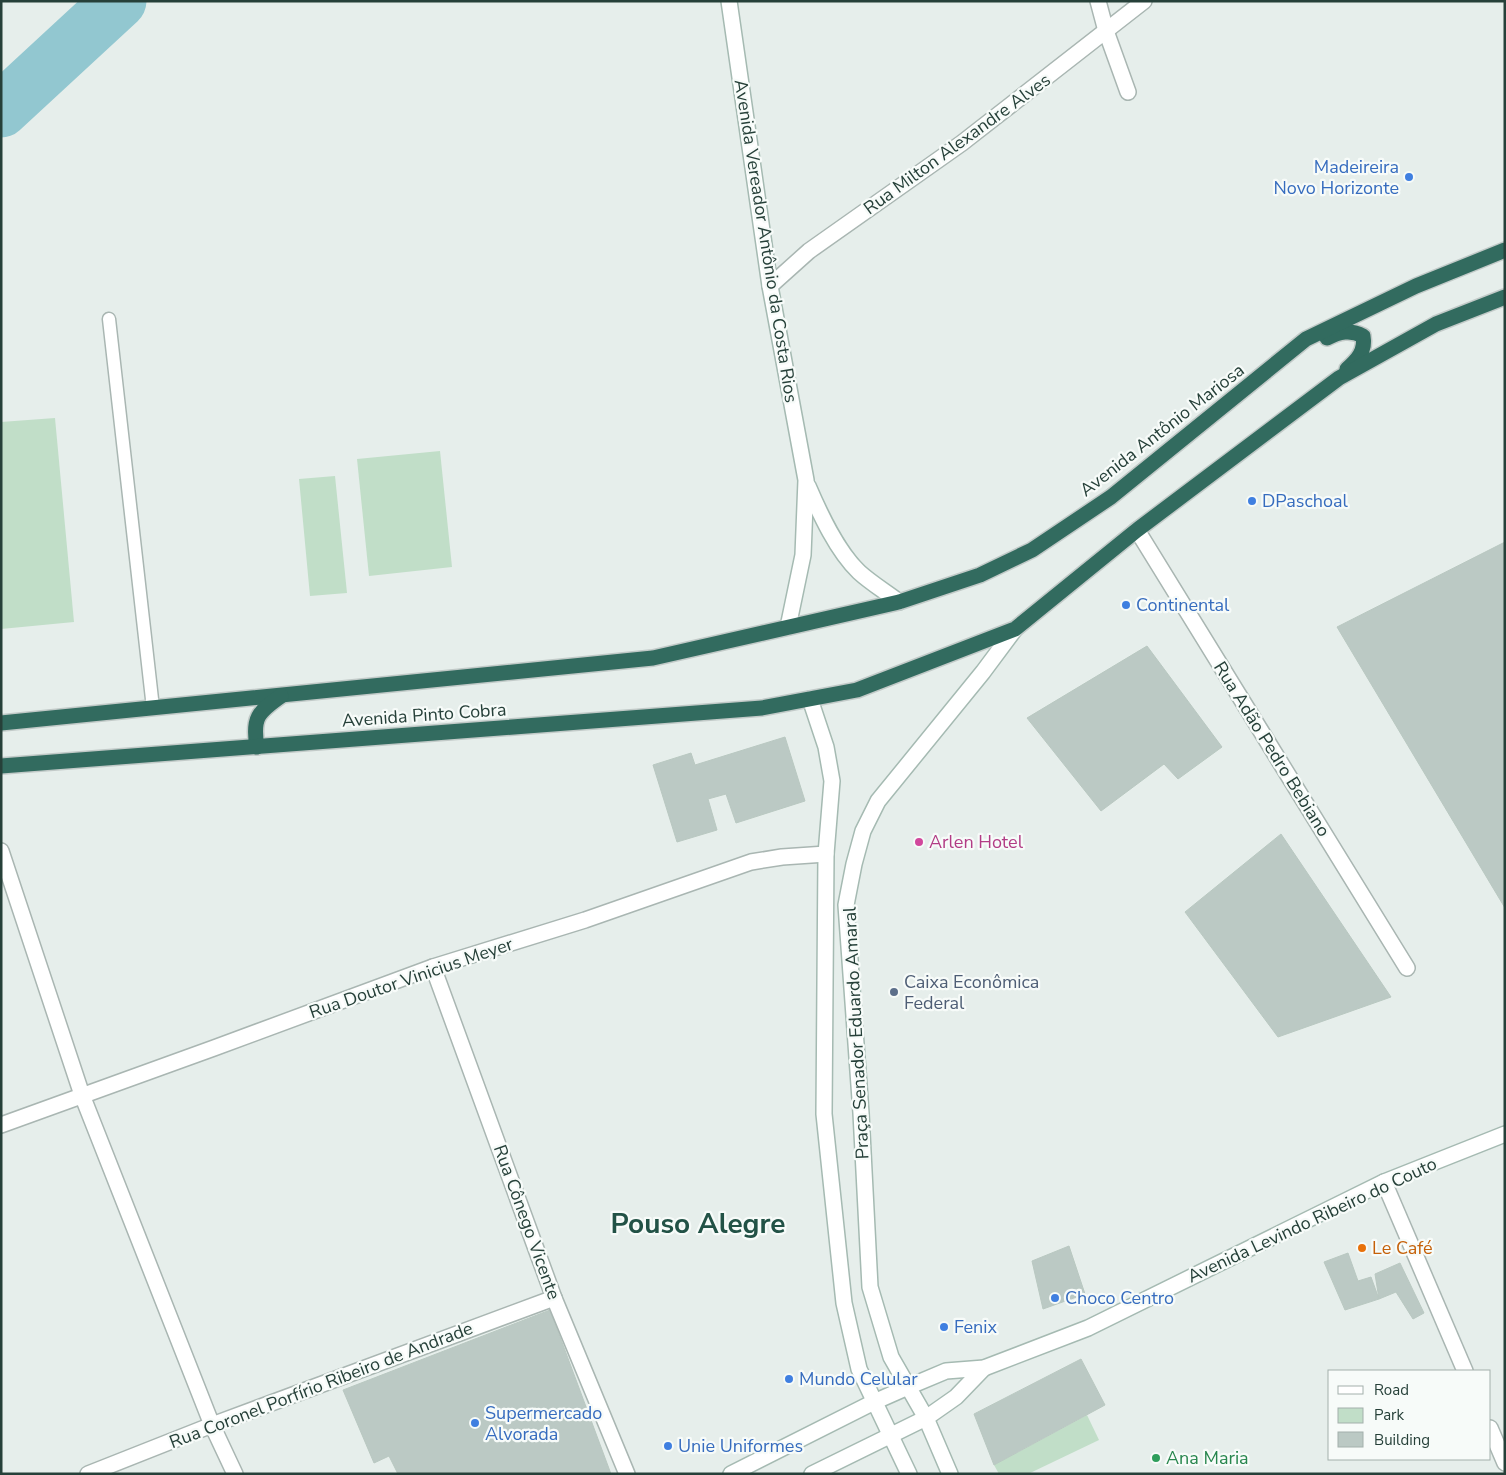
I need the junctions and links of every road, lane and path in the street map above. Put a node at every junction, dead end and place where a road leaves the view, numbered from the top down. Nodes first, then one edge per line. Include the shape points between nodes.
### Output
1 (730, 1) edge
2 (1098, 1) edge
3 (1144, 1) edge
4 (1106, 32) junction
5 (1128, 92) dead end
6 (1505, 250) edge
7 (770, 286) junction
8 (1505, 297) edge
9 (109, 319) dead end
10 (1282, 358) junction
11 (1339, 378) junction
12 (806, 480) junction
13 (1137, 530) junction
14 (899, 602) junction
15 (834, 618) joint
16 (788, 627) junction
17 (1015, 630) junction
18 (282, 695) junction
19 (810, 699) junction
20 (153, 708) junction
21 (1, 723) edge
22 (257, 747) junction
23 (1, 766) edge
24 (1, 851) edge
25 (826, 854) junction
26 (433, 967) junction
27 (1407, 968) dead end
28 (82, 1095) junction
29 (1, 1125) edge
30 (1505, 1134) edge
31 (1384, 1182) junction
32 (554, 1298) junction
33 (984, 1368) junction
34 (1465, 1370) edge
35 (908, 1387) junction
36 (874, 1402) junction
37 (926, 1418) junction
38 (212, 1426) junction
39 (1491, 1430) edge
40 (890, 1436) junction
41 (1505, 1463) edge
42 (88, 1474) edge
43 (235, 1474) edge
44 (627, 1474) edge
45 (731, 1474) edge
46 (812, 1474) edge
47 (909, 1474) edge
48 (950, 1474) edge

1 - 7 street, Avenida Vereador Antônio da Costa Rios
2 - 4 street
3 - 4 street, Rua Milton Alexandre Alves
4 - 5 street
4 - 7 street, Rua Milton Alexandre Alves via 962,143 809,251
6 - 10 highway, Avenida Antônio Mariosa via 1416,286 1306,339
7 - 12 street, Avenida Vereador Antônio da Costa Rios
8 - 11 highway via 1436,324
9 - 20 lane
10 - 11 highway via 1333,335 1356,332 1363,336 1363,351
10 - 14 highway, Avenida Antônio Mariosa via 1111,497 1032,550 980,575
11 - 13 highway
12 - 14 street, Avenida Vereador Antônio da Costa Rios via 838,545 859,572
12 - 16 street, Avenida Vereador Antônio da Costa Rios via 803,555
13 - 17 highway
13 - 27 street, Rua Adão Pedro Bebiano
14 - 15 highway, Avenida Antônio Mariosa
15 - 16 highway, Avenida Pinto Cobra
16 - 18 highway, Avenida Pinto Cobra via 653,658
17 - 19 highway, Avenida Pinto Cobra via 848,692
17 - 35 street, Praça Senador Eduardo Amaral via 878,801 863,831 846,905 870,1287 891,1357
18 - 20 highway, Avenida Pinto Cobra
18 - 22 highway via 258,716 254,731
19 - 22 highway, Avenida Pinto Cobra via 762,708
19 - 25 street, Praça Senador Eduardo Amaral via 826,747 832,781
20 - 21 highway, Avenida Pinto Cobra
22 - 23 highway, Avenida Pinto Cobra
24 - 28 street
25 - 26 street, Rua Doutor Vinicius Meyer via 751,862 585,920
25 - 36 street, Praça Senador Eduardo Amaral via 824,1114 844,1303 859,1369
26 - 28 street, Rua Doutor Vinicius Meyer
26 - 32 street, Rua Cônego Vicente
28 - 29 street, Rua Doutor Vinicius Meyer
28 - 38 street
30 - 31 street, Avenida Levindo Ribeiro do Couto
31 - 33 street, Avenida Levindo Ribeiro do Couto via 1088,1328
31 - 34 street
32 - 38 street, Rua Coronel Porfírio Ribeiro de Andrade
32 - 44 street, Rua Cônego Vicente
33 - 35 street, Avenida Levindo Ribeiro do Couto via 946,1371
33 - 37 street, Avenida Levindo Ribeiro do Couto via 956,1397
35 - 36 street, Avenida Levindo Ribeiro do Couto
35 - 37 street, Praça Senador Eduardo Amaral
36 - 40 street, Praça Senador Eduardo Amaral
36 - 45 street, Avenida Levindo Ribeiro do Couto
37 - 40 street, Avenida Levindo Ribeiro do Couto
37 - 48 street, Praça Senador Eduardo Amaral
38 - 42 street, Rua Coronel Porfírio Ribeiro de Andrade
38 - 43 street
39 - 41 street
40 - 46 street, Avenida Levindo Ribeiro do Couto
40 - 47 street, Praça Senador Eduardo Amaral

